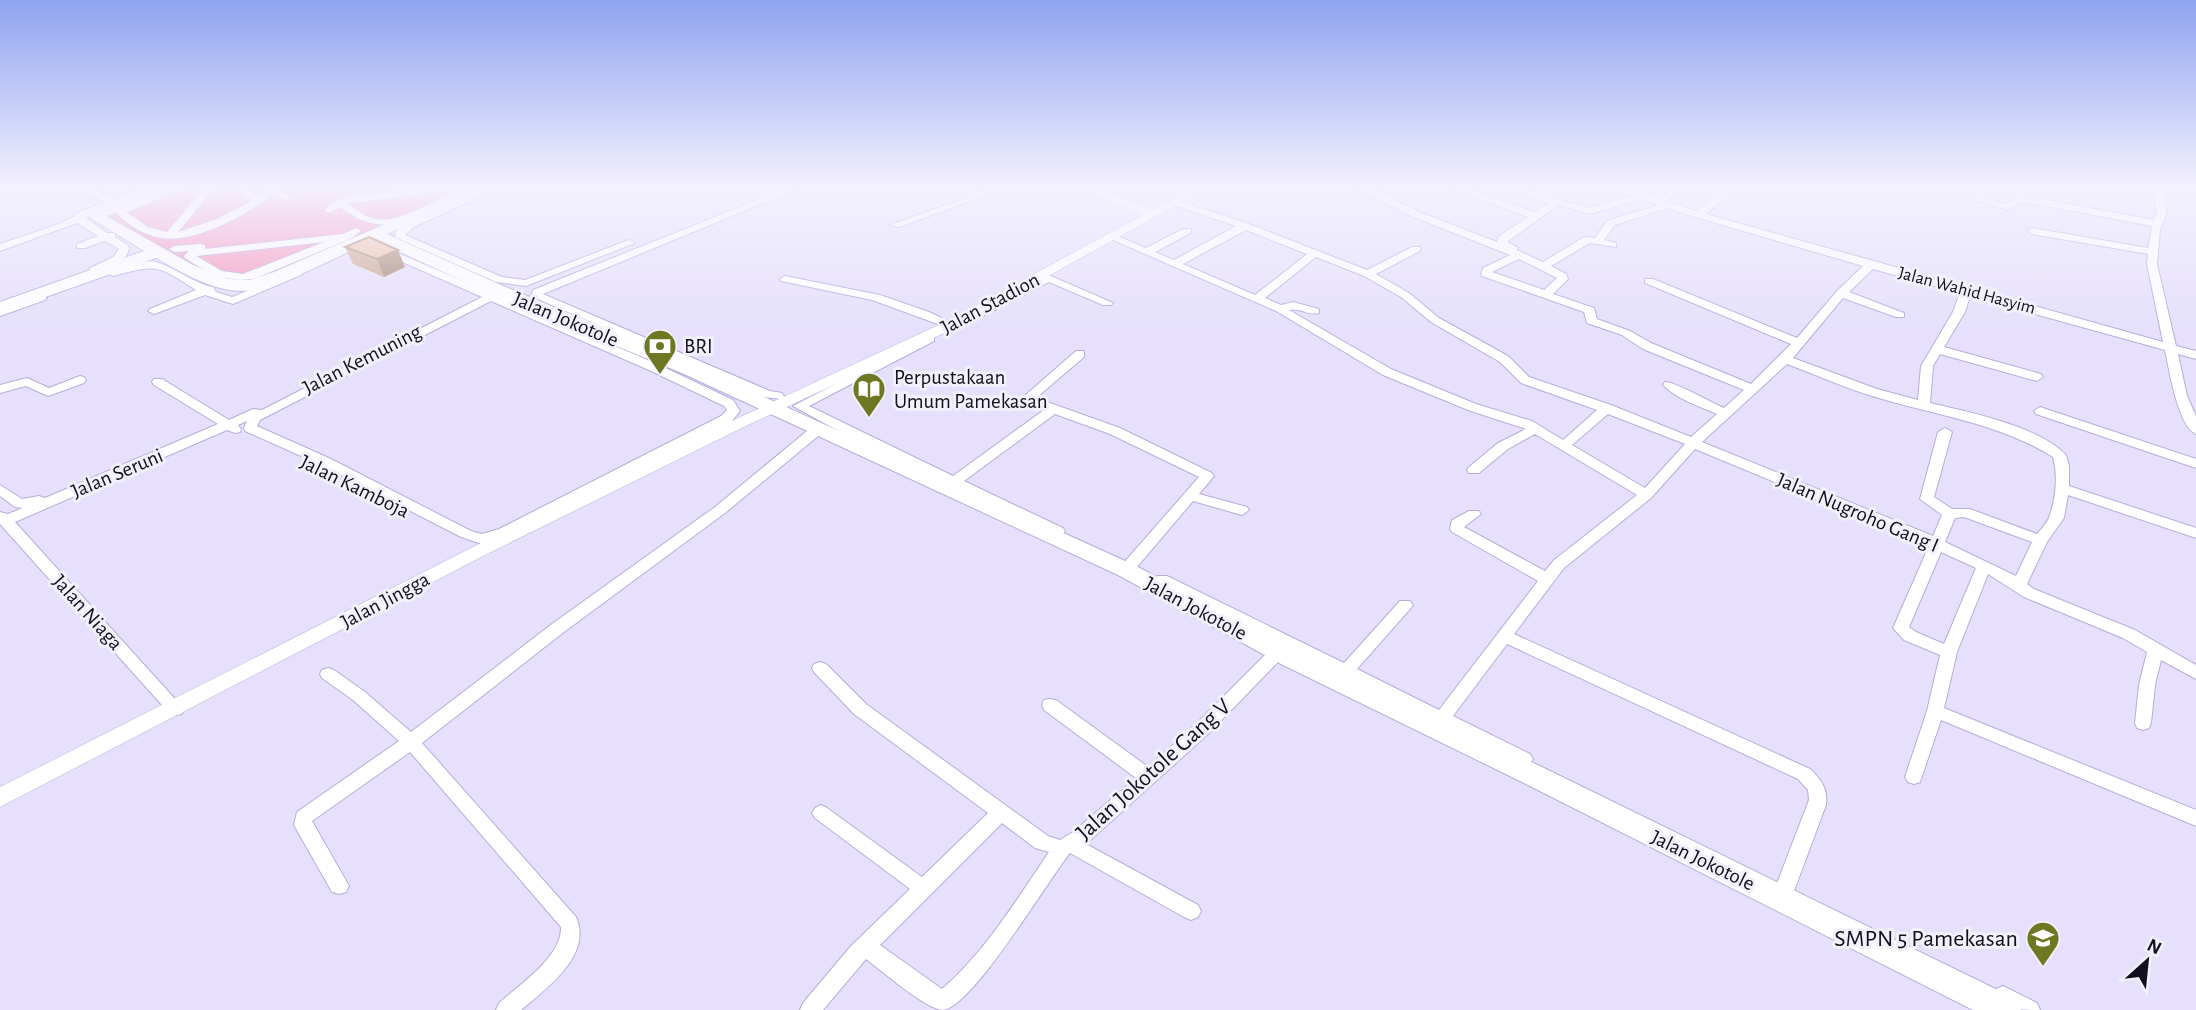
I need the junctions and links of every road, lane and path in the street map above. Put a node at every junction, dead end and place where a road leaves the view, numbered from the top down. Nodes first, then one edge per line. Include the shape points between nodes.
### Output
1 (35, 235) edge
2 (112, 235) edge
3 (116, 235) edge
4 (119, 235) edge
5 (165, 235) edge
6 (174, 235) edge
7 (317, 235) edge
8 (331, 235) edge
9 (348, 235) edge
10 (349, 235) edge
11 (362, 235) edge
12 (400, 235) edge
13 (650, 235) edge
14 (654, 235) edge
15 (678, 235) edge
16 (1114, 235) edge
17 (1179, 235) edge
18 (1228, 235) edge
19 (1269, 235) edge
20 (1469, 235) edge
21 (1509, 235) edge
22 (1602, 235) edge
23 (1768, 235) edge
24 (2056, 235) edge
25 (2156, 235) edge
26 (169, 236) joint
27 (1111, 237) junction
28 (1598, 240) junction
29 (1612, 244) dead end
30 (81, 246) dead end
31 (0, 248) edge
32 (1416, 249) dead end
33 (166, 250) junction
34 (1148, 251) junction
35 (2152, 252) junction
36 (1315, 253) junction
37 (1518, 254) junction
38 (1176, 263) junction
39 (1542, 263) junction
40 (1871, 265) junction
41 (1368, 274) junction
42 (1046, 277) junction
43 (785, 279) dead end
44 (1649, 281) dead end
45 (212, 287) junction
46 (1967, 289) junction
47 (1841, 293) junction
48 (495, 294) junction
49 (1545, 295) junction
50 (1258, 298) junction
51 (0, 302) edge
52 (1107, 303) dead end
53 (1280, 309) junction
54 (0, 311) edge
55 (154, 311) dead end
56 (1315, 311) dead end
57 (1900, 315) dead end
58 (950, 325) junction
59 (1797, 342) junction
60 (1937, 349) junction
61 (2172, 349) junction
62 (1080, 354) dead end
63 (2196, 355) edge
64 (1785, 359) junction
65 (2037, 377) dead end
66 (80, 380) dead end
67 (158, 382) dead end
68 (1669, 385) dead end
69 (0, 388) edge
70 (1753, 389) junction
71 (2181, 396) junction
72 (2196, 400) edge
73 (1924, 403) junction
74 (1055, 408) junction
75 (1607, 408) junction
76 (2040, 411) dead end
77 (790, 413) junction
78 (1726, 414) junction
79 (225, 424) junction
80 (1535, 429) junction
81 (2196, 430) edge
82 (1945, 432) dead end
83 (1694, 442) junction
84 (1563, 446) junction
85 (2196, 464) edge
86 (1474, 470) dead end
87 (951, 484) junction
88 (2062, 488) junction
89 (0, 489) edge
90 (1646, 495) junction
91 (1191, 496) junction
92 (1242, 510) dead end
93 (1474, 514) dead end
94 (1950, 514) junction
95 (2, 518) edge
96 (2196, 533) edge
97 (2040, 540) junction
98 (1939, 545) junction
99 (481, 550) junction
100 (1984, 566) junction
101 (1129, 568) junction
102 (1547, 579) junction
103 (2019, 585) junction
104 (1405, 605) dead end
105 (1504, 636) junction
106 (1263, 644) junction
107 (2155, 651) junction
108 (1949, 652) junction
109 (820, 668) dead end
110 (2196, 673) edge
111 (328, 674) dead end
112 (1341, 676) junction
113 (1050, 705) dead end
114 (176, 709) junction
115 (1935, 711) junction
116 (2143, 723) dead end
117 (1439, 724) junction
118 (411, 742) junction
119 (1142, 772) junction
120 (1914, 777) dead end
121 (0, 798) edge
122 (821, 813) dead end
123 (1000, 813) junction
124 (2196, 818) edge
125 (1056, 845) junction
126 (339, 886) dead end
127 (924, 888) junction
128 (1784, 893) junction
129 (1191, 911) dead end
130 (865, 946) junction
131 (506, 1010) edge
132 (810, 1010) edge
133 (2005, 1010) edge
134 (2030, 1010) edge

1 - 31 street
2 - 30 street
3 - 51 street via 125,248 115,261
4 - 33 highway
5 - 26 street
6 - 26 street
7 - 33 street
8 - 9 street via 189,256 218,275 239,279
10 - 45 highway via 260,283
11 - 48 highway, Jalan Jokotole
12 - 13 street via 500,281 526,283
14 - 48 street
15 - 77 street via 537,292 537,296 767,394
16 - 27 main road, Jalan Stadion
17 - 34 street
18 - 38 street
19 - 36 street, Jalan Nugroho Gang I
20 - 37 street
21 - 39 street via 1502,240 1506,246
22 - 28 street
23 - 40 street, Jalan Wahid Hasyim
24 - 35 street
25 - 35 street
27 - 34 street
27 - 42 main road, Jalan Stadion
28 - 29 street
28 - 39 street via 1588,239
32 - 41 street
33 - 45 highway
33 - 54 highway
34 - 38 street
35 - 61 street
36 - 41 street, Jalan Nugroho Gang I
36 - 50 street
37 - 39 street
37 - 49 street via 1486,274
38 - 50 street
39 - 49 street via 1563,277
40 - 46 street, Jalan Wahid Hasyim
40 - 47 street
41 - 75 street, Jalan Nugroho Gang I via 1504,359 1525,380
42 - 52 street
42 - 58 main road, Jalan Stadion
42 - 87 street via 799,406
43 - 58 street via 876,297
44 - 59 street
45 - 48 street via 233,301 369,247
45 - 54 street via 148,264
45 - 55 street
46 - 60 street
46 - 61 street, Jalan Wahid Hasyim
47 - 57 street
47 - 59 street
48 - 48 street via 729,403 734,411 504,532 482,538 250,428 255,418
48 - 77 highway, Jalan Jokotole
48 - 79 street, Jalan Kemuning
49 - 70 street via 1590,310 1591,321
50 - 53 street
53 - 56 street via 1299,305
53 - 80 street via 1387,372
58 - 77 main road, Jalan Stadion
59 - 64 street
60 - 65 street
60 - 73 street via 1927,366
61 - 63 street, Jalan Wahid Hasyim
61 - 71 street
62 - 74 street via 1027,397
64 - 70 street
64 - 73 street via 1841,382
66 - 69 street via 48,392 27,382
67 - 79 street, Jalan Kamboja
68 - 78 street
70 - 78 street
71 - 72 street
71 - 81 street
73 - 88 street via 2001,425 2059,454
74 - 87 street
74 - 91 street via 1207,474
75 - 83 street, Jalan Nugroho Gang I
75 - 84 street
76 - 85 street
77 - 87 highway, Jalan Jokotole
77 - 99 main road, Jalan Jingga
77 - 118 street via 720,510
78 - 83 street
79 - 89 street via 44,499 20,503
79 - 95 street, Jalan Seruni
79 - 99 street, Jalan Kamboja
80 - 84 street
80 - 86 street via 1503,446
82 - 94 street via 1927,499
83 - 90 street
83 - 98 street, Jalan Nugroho Gang I
84 - 90 street
87 - 101 highway, Jalan Jokotole
88 - 96 street
88 - 97 street via 2057,518
90 - 102 street
91 - 92 street
91 - 101 street
93 - 102 street via 1457,523 1457,529
94 - 97 street via 1965,512
94 - 98 street
95 - 114 street, Jalan Niaga
97 - 103 street
98 - 100 street, Jalan Nugroho Gang I
98 - 108 street via 1901,628
99 - 114 main road, Jalan Jingga
100 - 103 street, Jalan Nugroho Gang I
100 - 108 street
101 - 106 highway, Jalan Jokotole
101 - 112 street
102 - 105 street
103 - 107 street, Jalan Nugroho Gang I via 2046,601 2129,634
104 - 112 street
105 - 117 street
105 - 128 street via 1815,783 1817,805
106 - 112 highway, Jalan Jokotole
106 - 119 street, Jalan Jokotole Gang V via 1201,730
107 - 110 street, Jalan Nugroho Gang I
107 - 116 street
108 - 115 street
109 - 123 street via 860,709
111 - 118 street
112 - 117 highway, Jalan Jokotole
113 - 119 street
114 - 121 main road, Jalan Jingga
115 - 120 street
115 - 124 street
117 - 128 highway, Jalan Jokotole
118 - 126 street via 303,817 303,825
118 - 131 street via 572,929 562,958
119 - 125 street, Jalan Jokotole Gang V
122 - 127 street
123 - 125 street
123 - 127 street
125 - 129 street
125 - 130 street, Jalan Jokotole Gang V via 1015,919 948,999 936,998
127 - 130 street
128 - 133 highway, Jalan Jokotole
128 - 134 street
130 - 132 street

